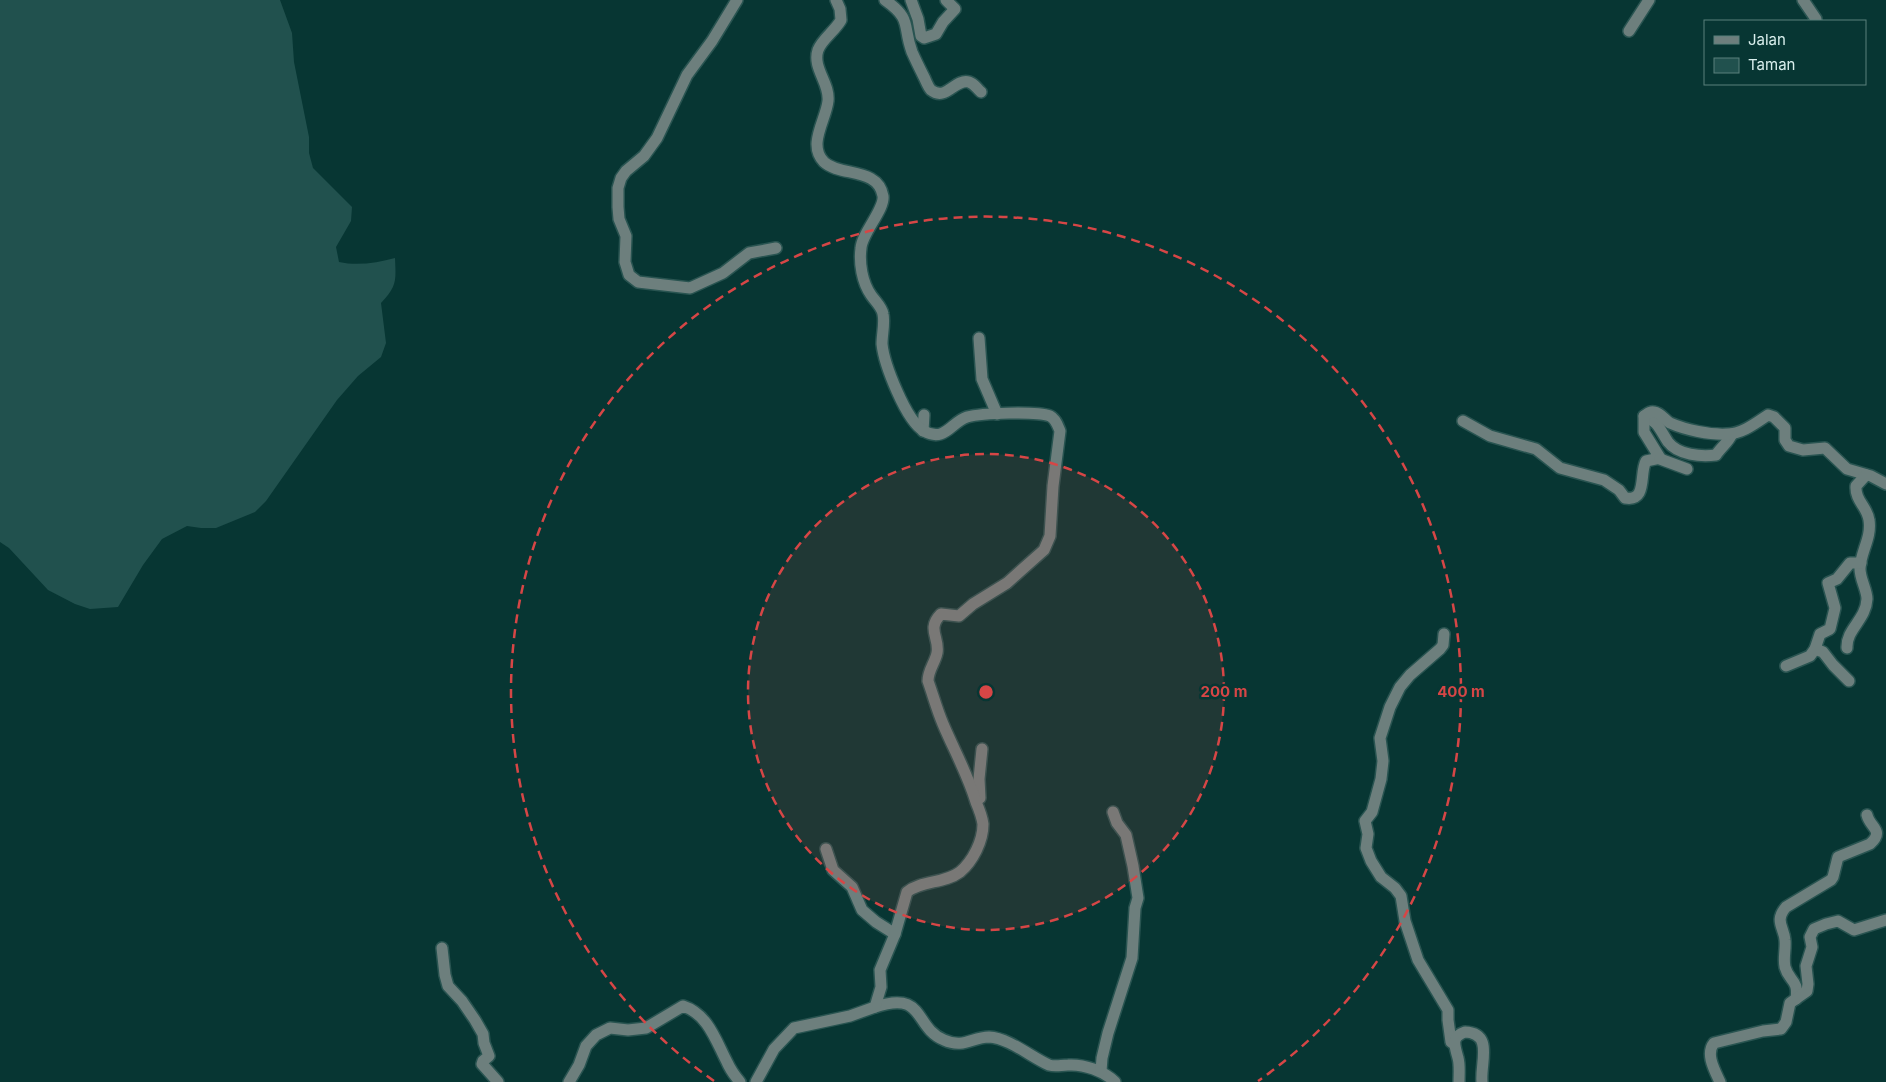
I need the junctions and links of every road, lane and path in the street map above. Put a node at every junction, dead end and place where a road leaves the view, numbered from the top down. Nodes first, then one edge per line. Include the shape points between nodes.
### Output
1 (736, 0) edge
2 (836, 0) edge
3 (886, 0) edge
4 (911, 0) edge
5 (946, 0) edge
6 (1649, 0) edge
7 (1803, 0) edge
8 (1816, 19) dead end
9 (1629, 30) dead end
10 (981, 92) dead end
11 (776, 248) dead end
12 (979, 338) dead end
13 (997, 414) junction
14 (924, 415) dead end
15 (1644, 416) junction
16 (1463, 421) dead end
17 (923, 431) junction
18 (1732, 434) junction
19 (1660, 459) junction
20 (1687, 469) dead end
21 (1866, 475) junction
22 (1886, 484) edge
23 (1860, 563) junction
24 (1444, 634) dead end
25 (1847, 648) dead end
26 (1816, 649) junction
27 (1786, 666) dead end
28 (1849, 681) dead end
29 (982, 748) dead end
30 (1113, 812) dead end
31 (1867, 815) dead end
32 (983, 824) junction
33 (826, 849) dead end
34 (1886, 920) edge
35 (895, 934) junction
36 (442, 948) dead end
37 (1796, 998) junction
38 (875, 1006) junction
39 (1454, 1044) junction
40 (1102, 1071) junction
41 (498, 1082) edge
42 (569, 1082) edge
43 (740, 1082) edge
44 (756, 1082) edge
45 (1115, 1082) edge
46 (1459, 1082) edge
47 (1482, 1082) edge
48 (1720, 1082) edge

1 - 11 street via 687,75 657,138 621,178 618,207 626,236 626,268 631,279 638,282 690,288 723,273 749,253
2 - 17 street via 841,20 818,51 819,69 828,95 817,147 825,162 867,176 883,194 882,205 862,241 861,270 869,292 883,314 883,346 897,391 906,411
3 - 10 street via 899,10 905,20 912,52 930,89 938,94 948,92 959,83 968,81
4 - 5 street via 924,38 936,34 955,9
6 - 9 street
7 - 8 street
12 - 13 street via 982,379
13 - 17 street via 966,418 942,434
13 - 32 street via 1051,417 1058,423 1060,431 1052,524 1044,550 1007,583 962,614 940,614 934,625 937,654 928,673 928,681 970,783
14 - 17 street
15 - 18 street via 1656,412 1670,423 1682,427
15 - 18 street via 1660,427 1679,452 1716,455
15 - 19 street via 1644,432
16 - 19 street via 1490,436 1536,449 1560,468 1604,480 1625,498 1636,497 1641,489 1646,461
18 - 21 street via 1772,415 1785,428 1785,440 1789,446 1803,450 1824,448 1847,469
19 - 20 street
21 - 22 street
21 - 23 street via 1856,486 1855,494 1867,511 1870,522
23 - 25 street via 1867,598 1864,612 1847,640
23 - 26 street via 1850,563 1837,579 1828,582 1835,608 1833,620 1830,629 1820,634
24 - 39 street via 1443,645 1410,675 1390,707 1380,738 1381,779 1372,812 1365,821 1368,834 1366,848 1371,861 1381,877 1401,896 1418,960 1448,1010
26 - 27 street via 1810,656
26 - 28 street via 1823,652
29 - 32 street via 979,792
30 - 40 street via 1126,835 1138,898 1132,958 1108,1032
31 - 37 street via 1876,830 1874,840 1838,857 1834,878 1786,907 1782,914 1784,963 1796,983
32 - 35 street via 974,854 959,872 907,892
33 - 35 street via 833,870 852,887 862,910
34 - 37 street via 1854,930 1838,921 1814,929 1806,966 1808,988
35 - 38 street via 880,970 881,987
36 - 41 street via 448,986 471,1013 483,1034 489,1056 482,1064
37 - 48 street via 1790,1003 1786,1022 1780,1030 1711,1046 1712,1062
38 - 40 street via 906,1003 937,1037 951,1042 968,1043 988,1037 1000,1039 1049,1065 1072,1065
38 - 44 street via 850,1016 794,1028 774,1049
39 - 46 street
39 - 47 street via 1456,1038 1465,1032 1476,1034 1483,1041
40 - 45 street
42 - 43 street via 586,1046 596,1035 610,1028 646,1028 683,1006 702,1018 714,1033

